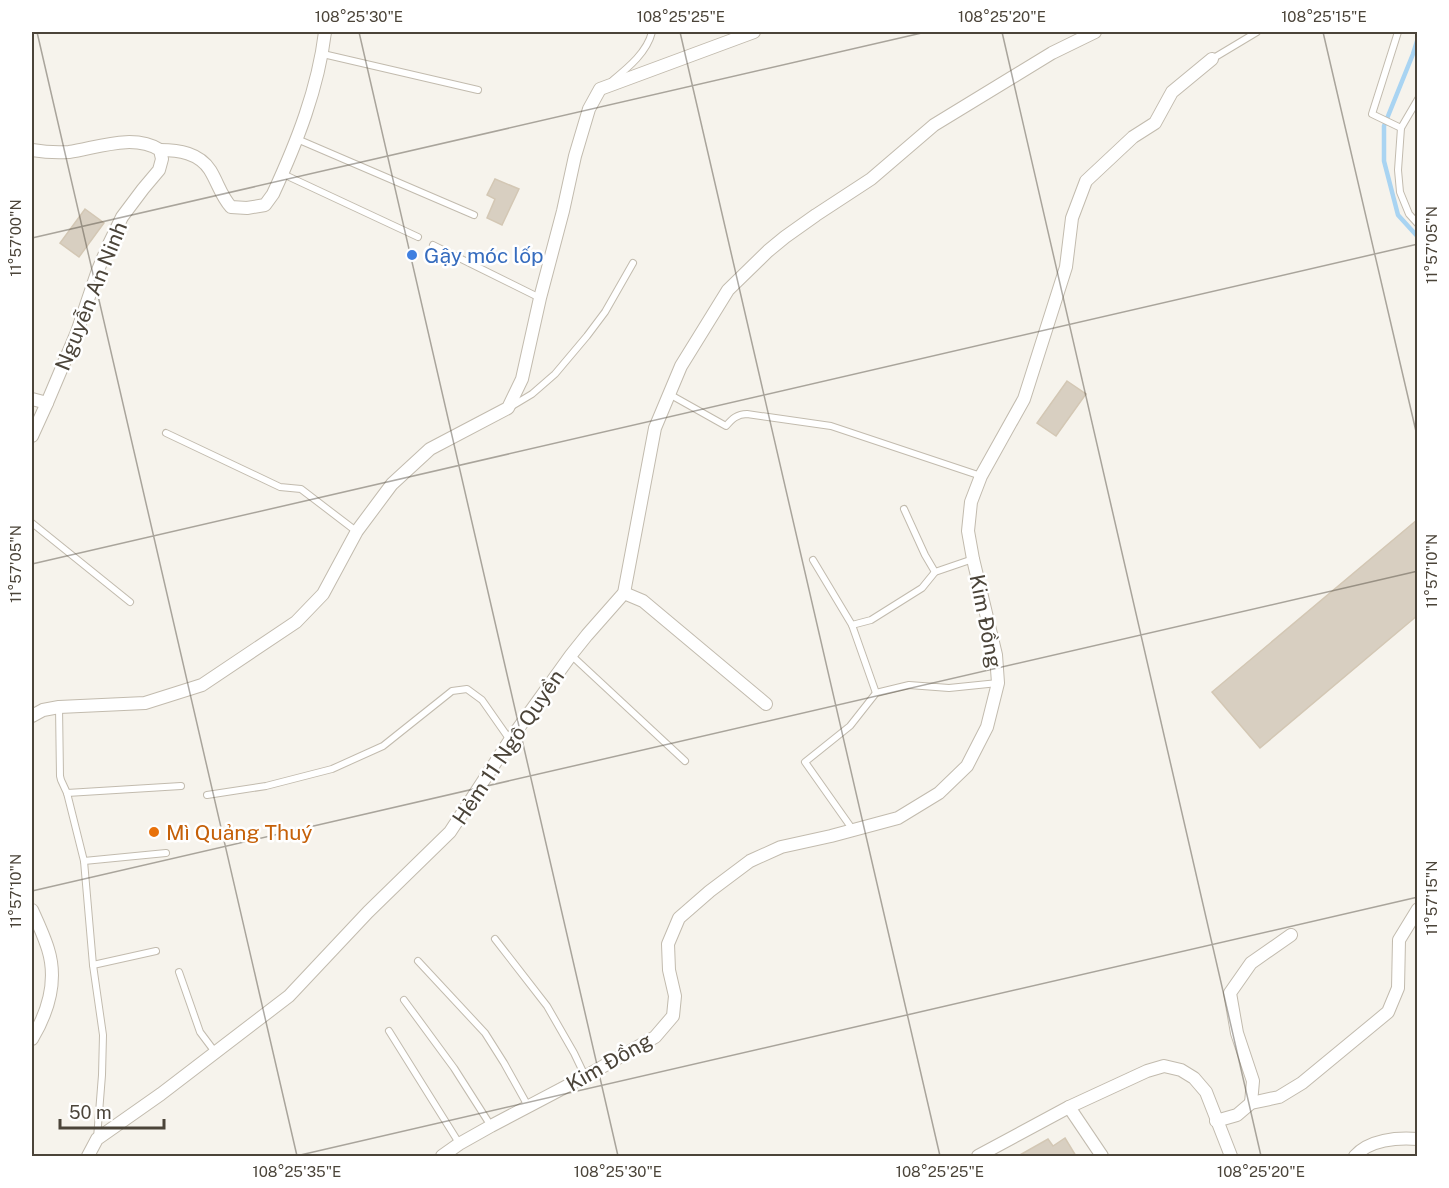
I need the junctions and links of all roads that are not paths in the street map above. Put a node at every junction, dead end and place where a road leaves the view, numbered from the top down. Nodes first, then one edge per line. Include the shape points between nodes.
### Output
1 (325, 32) edge
2 (652, 32) edge
3 (754, 32) edge
4 (1095, 32) edge
5 (1257, 32) edge
6 (1398, 32) edge
7 (322, 54) junction
8 (1212, 59) joint
9 (600, 89) junction
10 (478, 90) dead end
11 (1418, 99) edge
12 (1401, 128) junction
13 (297, 139) junction
14 (32, 150) edge
15 (160, 150) junction
16 (283, 174) junction
17 (474, 215) dead end
18 (1418, 224) edge
19 (418, 237) dead end
20 (433, 245) dead end
21 (633, 263) dead end
22 (540, 298) junction
23 (669, 394) junction
24 (32, 399) edge
25 (47, 403) junction
26 (508, 408) junction
27 (166, 433) dead end
28 (32, 436) edge
29 (981, 476) junction
30 (904, 509) dead end
31 (32, 523) edge
32 (357, 531) junction
33 (973, 559) junction
34 (813, 560) dead end
35 (935, 572) junction
36 (624, 592) junction
37 (130, 602) dead end
38 (852, 625) junction
39 (571, 655) junction
40 (998, 682) junction
41 (876, 693) junction
42 (766, 705) dead end
43 (59, 707) junction
44 (32, 716) edge
45 (510, 740) junction
46 (685, 761) dead end
47 (181, 786) dead end
48 (67, 793) junction
49 (207, 795) dead end
50 (853, 831) junction
51 (166, 853) dead end
52 (84, 861) junction
53 (1418, 909) edge
54 (32, 910) edge
55 (1291, 934) dead end
56 (495, 939) dead end
57 (156, 951) dead end
58 (418, 961) dead end
59 (93, 965) junction
60 (179, 972) dead end
61 (404, 1000) dead end
62 (389, 1030) dead end
63 (32, 1039) edge
64 (215, 1053) junction
65 (586, 1076) junction
66 (1251, 1103) junction
67 (529, 1106) junction
68 (1068, 1107) junction
69 (1216, 1121) junction
70 (491, 1126) junction
71 (97, 1139) junction
72 (1418, 1139) edge
73 (459, 1144) junction
74 (88, 1156) edge
75 (442, 1156) edge
76 (978, 1156) edge
77 (1102, 1156) edge
78 (1230, 1156) edge
79 (1354, 1156) edge

1 - 7 street
2 - 9 lane via 641,54
3 - 9 street
4 - 23 street via 1052,53 934,125 870,179 768,251 728,290 681,366
5 - 8 lane
6 - 12 lane via 1372,114
7 - 10 lane
7 - 13 street
8 - 29 street, Kim Đồng via 1172,92 1155,123 1086,181 1072,218 1066,267 1024,399
9 - 22 street via 575,156
11 - 12 lane
12 - 18 lane via 1400,192
13 - 16 street
13 - 17 lane
14 - 15 street via 70,152 140,142
15 - 16 street via 179,150 195,156 209,168 231,207 265,205
15 - 25 street, Nguyễn An Ninh via 159,170 122,217 109,244
16 - 19 lane
20 - 22 lane
21 - 26 lane via 605,312 555,374
22 - 26 street via 522,379
23 - 29 lane via 726,426 741,414 831,426
23 - 36 street via 655,428
24 - 25 street
25 - 28 street, Nguyễn An Ninh
26 - 32 street via 430,449 392,484
27 - 32 lane via 280,487 301,489
29 - 33 street, Kim Đồng via 971,502 968,531
30 - 35 lane
31 - 37 lane
32 - 43 street via 322,594 296,622 202,685 145,703
33 - 35 lane
33 - 40 street, Kim Đồng via 996,655
34 - 38 lane
35 - 38 lane via 922,588 871,620
36 - 39 street, Hẻm 11 Ngô Quyền
36 - 42 street via 643,601
38 - 41 lane
39 - 45 street, Hẻm 11 Ngô Quyền
39 - 46 lane
40 - 41 lane via 949,688 909,685
40 - 50 street, Kim Đồng via 987,727 967,766 939,793 898,818
41 - 50 lane via 850,726 805,762
43 - 44 street
43 - 48 lane, Hẻm 11 Ngô Quyền via 60,780
45 - 49 lane via 482,700 467,689 452,691 383,746 332,769 266,786
45 - 64 street, Hẻm 11 Ngô Quyền via 450,832 290,996
47 - 48 lane
48 - 52 lane, Hẻm 11 Ngô Quyền
50 - 65 street, Kim Đồng via 781,847 750,861 679,918 668,944 675,996 673,1016 655,1037
51 - 52 lane
52 - 59 lane, Hẻm 11 Ngô Quyền
53 - 66 street via 1399,940 1398,988 1388,1012 1302,1083 1279,1097
54 - 63 street via 49,951 52,974 50,1000
55 - 66 street via 1251,963 1230,993 1237,1033 1253,1081
56 - 65 lane via 547,1006
57 - 59 lane
58 - 67 lane via 485,1033
59 - 71 lane, Hẻm 11 Ngô Quyền via 103,1035
60 - 64 lane via 200,1032
61 - 70 lane
62 - 73 lane
64 - 71 street, Hẻm 11 Ngô Quyền
65 - 67 street, Kim Đồng
66 - 69 street via 1237,1115
67 - 70 street, Kim Đồng
68 - 69 street via 1164,1066 1194,1078 1206,1092
68 - 76 street
68 - 77 street
69 - 78 street
70 - 73 street, Kim Đồng
71 - 74 street, Hẻm 11 Ngô Quyền
72 - 79 street via 1369,1145
73 - 75 street, Kim Đồng

